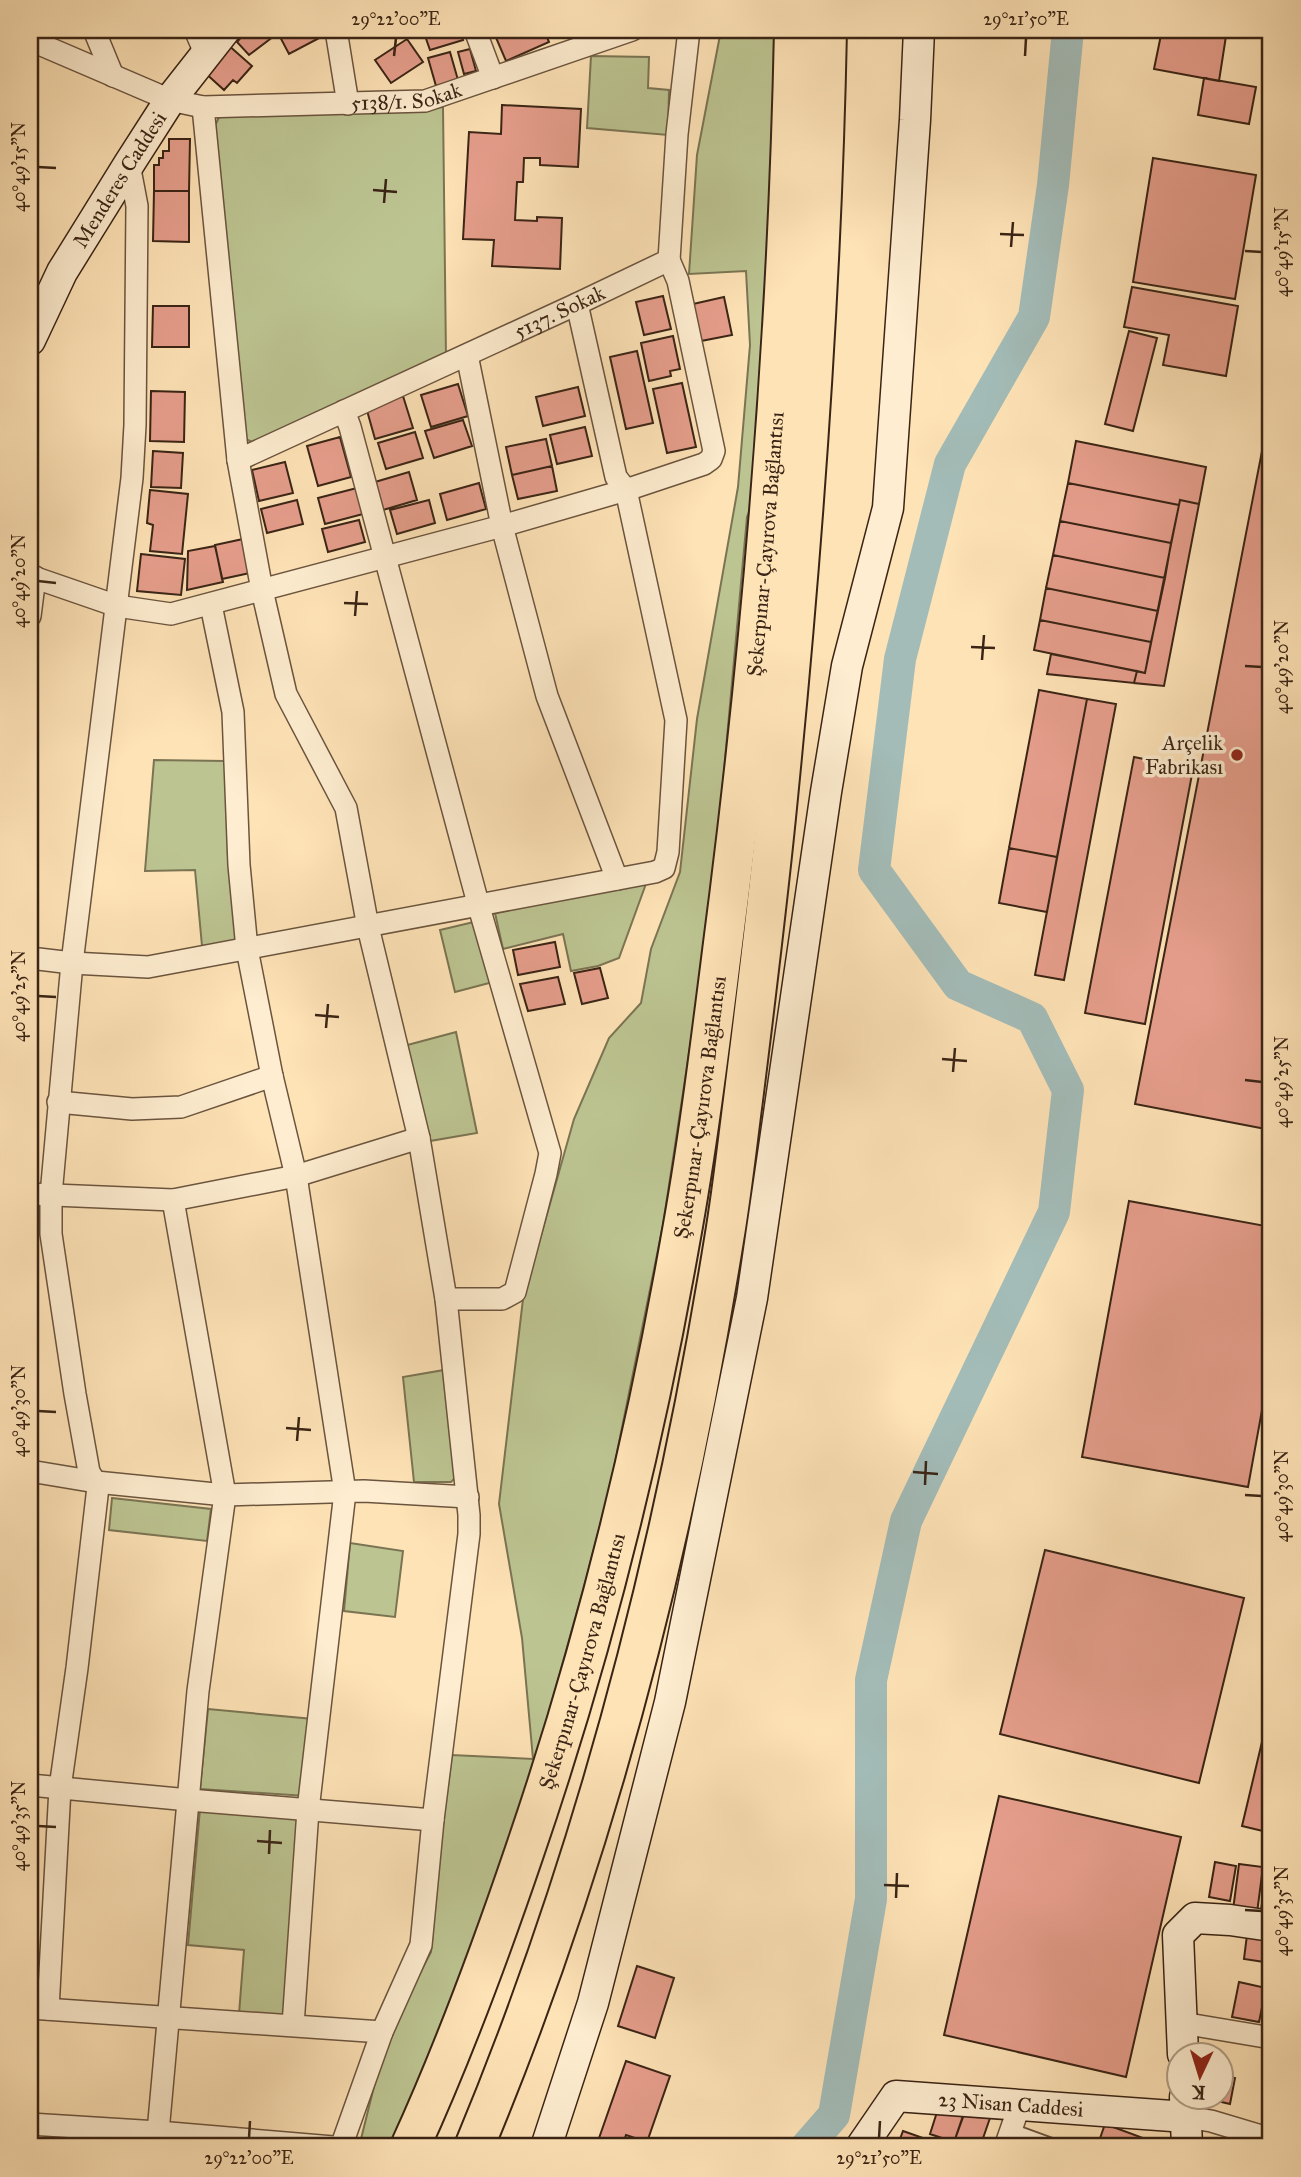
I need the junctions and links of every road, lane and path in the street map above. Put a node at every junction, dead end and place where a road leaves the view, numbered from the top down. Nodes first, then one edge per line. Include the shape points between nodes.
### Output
1 (94, 30) edge
2 (225, 30) edge
3 (336, 30) edge
4 (475, 30) edge
5 (632, 30) edge
6 (689, 30) edge
7 (794, 30) edge
8 (827, 30) edge
9 (919, 30) edge
10 (600, 35) edge
11 (201, 42) edge
12 (32, 45) edge
13 (113, 76) junction
14 (493, 78) junction
15 (170, 100) junction
16 (348, 104) junction
17 (203, 107) junction
18 (130, 164) junction
19 (669, 260) junction
20 (577, 304) junction
21 (33, 326) edge
22 (467, 355) junction
23 (344, 411) junction
24 (238, 460) junction
25 (616, 488) junction
26 (502, 526) junction
27 (385, 558) junction
28 (33, 576) edge
29 (262, 590) junction
30 (211, 605) junction
31 (117, 606) junction
32 (30, 616) edge
33 (617, 879) junction
34 (479, 906) junction
35 (368, 927) junction
36 (247, 949) junction
37 (30, 958) edge
38 (72, 963) junction
39 (272, 1076) junction
40 (58, 1102) junction
41 (419, 1138) junction
42 (296, 1176) junction
43 (40, 1194) edge
44 (173, 1200) junction
45 (446, 1299) junction
46 (30, 1471) edge
47 (99, 1480) junction
48 (345, 1492) junction
49 (225, 1495) junction
50 (468, 1497) junction
51 (30, 1785) edge
52 (60, 1788) junction
53 (189, 1800) junction
54 (308, 1810) junction
55 (433, 1820) junction
56 (1271, 1927) edge
57 (39, 2008) edge
58 (168, 2018) junction
59 (1182, 2023) junction
60 (293, 2025) junction
61 (382, 2032) junction
62 (1271, 2038) edge
63 (1183, 2040) edge
64 (560, 2103) junction
65 (1164, 2110) edge
66 (1186, 2110) edge
67 (1191, 2110) edge
68 (30, 2124) edge
69 (1012, 2127) edge
70 (158, 2132) junction
71 (113, 2138) edge
72 (1271, 2139) edge
73 (238, 2143) edge
74 (333, 2147) edge
75 (341, 2147) edge
76 (410, 2147) edge
77 (474, 2147) edge
78 (546, 2147) edge
79 (566, 2147) edge
80 (861, 2147) edge
81 (1060, 2147) edge
82 (1187, 2147) edge

1 - 13 street
2 - 11 street, Menderes Caddesi
3 - 16 street
4 - 14 street
5 - 10 street, 5138/1. Sokak
6 - 19 street
7 - 76 highway, Şekerpınar-Çayırova Bağlantısı via 784,308 760,607 744,775 681,1237 622,1526 560,1746 482,1973
8 - 77 highway, Şekerpınar-Çayırova Bağlantısı via 802,541 767,903 726,1233 681,1473 627,1695 583,1848
9 - 64 street via 888,508 847,666 752,1298 670,1702 593,2003
10 - 14 street, 5138/1. Sokak
11 - 15 street, Menderes Caddesi
12 - 13 street, 5138/1. Sokak
13 - 15 street, 5138/1. Sokak
14 - 16 street, 5138/1. Sokak via 425,102
15 - 17 street, 5138/1. Sokak
15 - 18 street, Menderes Caddesi
16 - 17 street, 5138/1. Sokak
17 - 24 street
18 - 21 street, Menderes Caddesi
18 - 31 street via 137,206 135,425
19 - 20 street, 5137. Sokak
19 - 25 street via 678,281 713,451 704,464
20 - 22 street, 5137. Sokak
20 - 25 street
22 - 23 street, 5137. Sokak
22 - 26 street
23 - 24 street, 5137. Sokak
23 - 27 street
24 - 29 street
25 - 26 street
25 - 33 street via 676,720 667,860 664,868 654,873
26 - 27 street
26 - 33 street via 547,696
27 - 29 street
27 - 34 street
28 - 31 street
28 - 32 street
29 - 30 street
29 - 35 street via 286,694 345,808
30 - 31 street via 171,614
30 - 36 street via 233,712
31 - 38 street
33 - 34 street
34 - 35 street
34 - 45 street via 550,1153 515,1293 502,1299
35 - 36 street
35 - 41 street
36 - 38 street via 148,967
36 - 39 street
37 - 38 street
38 - 40 street
39 - 40 street via 181,1107 132,1110
39 - 42 street
40 - 43 street
41 - 42 street
41 - 45 street
42 - 44 street
42 - 48 street
43 - 44 street
43 - 47 street
44 - 49 street
45 - 50 street
46 - 47 street
47 - 49 street
47 - 52 street
48 - 49 street
48 - 50 street
48 - 54 street
49 - 53 street via 198,1691
50 - 55 street via 469,1534
51 - 52 street
52 - 53 street
52 - 57 street
53 - 54 street
53 - 58 street
54 - 55 street
54 - 60 street
55 - 61 street via 421,1945
56 - 59 street via 1195,1918 1178,1935
57 - 58 street
58 - 60 street
58 - 70 street
59 - 62 street
59 - 63 street
60 - 61 street
61 - 75 street
64 - 78 street
64 - 79 street
65 - 69 street, 23 Nisan Caddesi
66 - 82 street
67 - 72 street via 1211,2121
68 - 71 street
69 - 80 street, 23 Nisan Caddesi via 896,2096
69 - 81 lane
70 - 71 street
70 - 73 street
73 - 74 street

